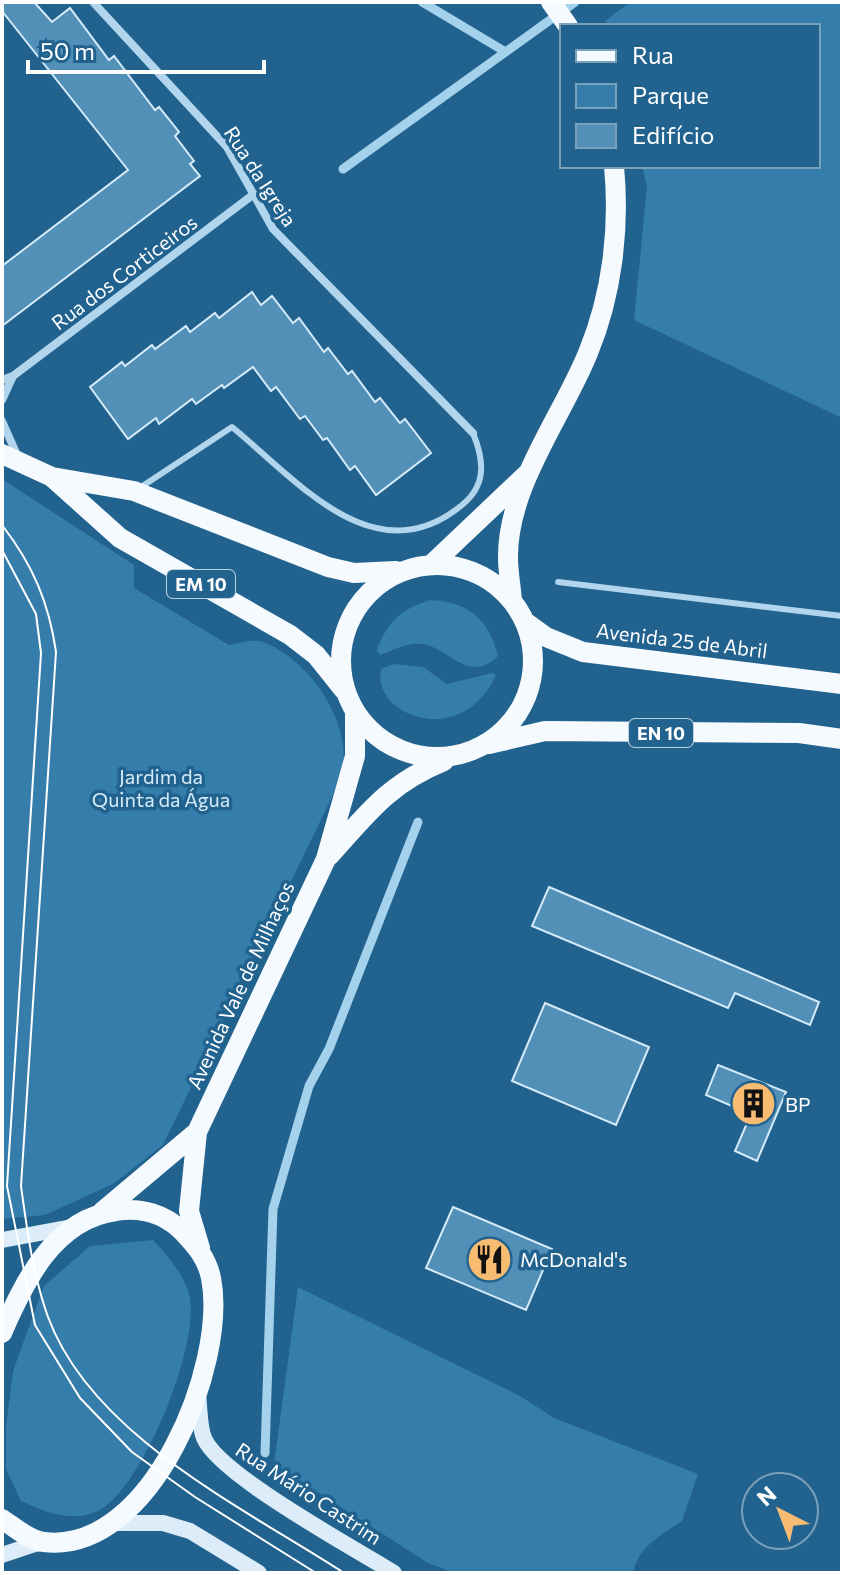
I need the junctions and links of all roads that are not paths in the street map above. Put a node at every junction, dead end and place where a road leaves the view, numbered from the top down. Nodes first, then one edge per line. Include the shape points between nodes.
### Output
1 (93, 2) edge
2 (551, 2) edge
3 (567, 24) edge
4 (614, 168) edge
5 (254, 194) junction
6 (13, 376) junction
7 (2, 380) edge
8 (2, 400) edge
9 (2, 421) edge
10 (473, 433) joint
11 (2, 454) edge
12 (22, 462) junction
13 (527, 474) junction
14 (52, 477) junction
15 (134, 491) junction
16 (431, 565) junction
17 (408, 570) junction
18 (558, 582) dead end
19 (512, 601) junction
20 (842, 616) edge
21 (524, 621) junction
22 (842, 684) edge
23 (351, 702) junction
24 (842, 739) edge
25 (481, 746) junction
26 (462, 753) junction
27 (326, 859) junction
28 (197, 1132) junction
29 (102, 1212) junction
30 (72, 1227) junction
31 (2, 1240) edge
32 (201, 1251) junction
33 (2, 1333) edge
34 (198, 1395) junction
35 (2, 1519) edge
36 (112, 1523) junction
37 (41, 1542) junction
38 (2, 1555) edge
39 (259, 1573) edge
40 (394, 1573) edge

1 - 5 street, Rua da Igreja via 227,147
2 - 3 main road
4 - 13 main road via 616,226 602,311 581,369
5 - 6 street, Rua dos Corticeiros
5 - 10 street, Rua da Igreja via 273,229
6 - 7 street
6 - 8 street
9 - 12 street
10 - 15 lane via 483,456 482,477 468,501 415,529 384,532 347,520 232,427
11 - 12 main road
12 - 14 main road
13 - 16 main road
13 - 19 main road via 507,557
14 - 15 main road
14 - 23 main road, EM 10 via 120,538 290,635 316,655
15 - 17 main road via 328,567 376,574
16 - 17 main road, EN 10
16 - 19 main road, EN 10 via 476,573
17 - 23 main road, EN 10 via 368,594 354,612 341,653
18 - 20 lane
19 - 21 main road, EN 10
21 - 22 main road, Avenida 25 de Abril / EN 10 via 583,652
21 - 25 main road, EN 10 via 532,661 524,701 506,726
23 - 26 main road, EN 10 via 383,741 401,750 421,756
23 - 27 main road, Avenida Vale de Milhaços via 355,756
24 - 25 main road, EN 10 via 799,733 545,731
25 - 26 main road, EN 10
26 - 27 main road, Avenida Vale de Milhaços via 410,775
27 - 28 main road, Avenida Vale de Milhaços
28 - 29 main road, Avenida Vale de Milhaços
28 - 32 main road, Avenida Vale de Milhaços via 189,1211
29 - 30 main road
29 - 32 main road via 133,1208 157,1215 175,1224
30 - 31 street
30 - 33 main road via 24,1281
32 - 34 main road, Avenida Vale de Milhaços via 211,1278 212,1311 209,1355
34 - 36 main road, Avenida Vale de Milhaços via 159,1471
34 - 40 street, Rua Mário Castrim via 203,1437 222,1460
35 - 37 main road
36 - 37 main road via 67,1542
36 - 39 street via 163,1523 190,1531
37 - 38 street

